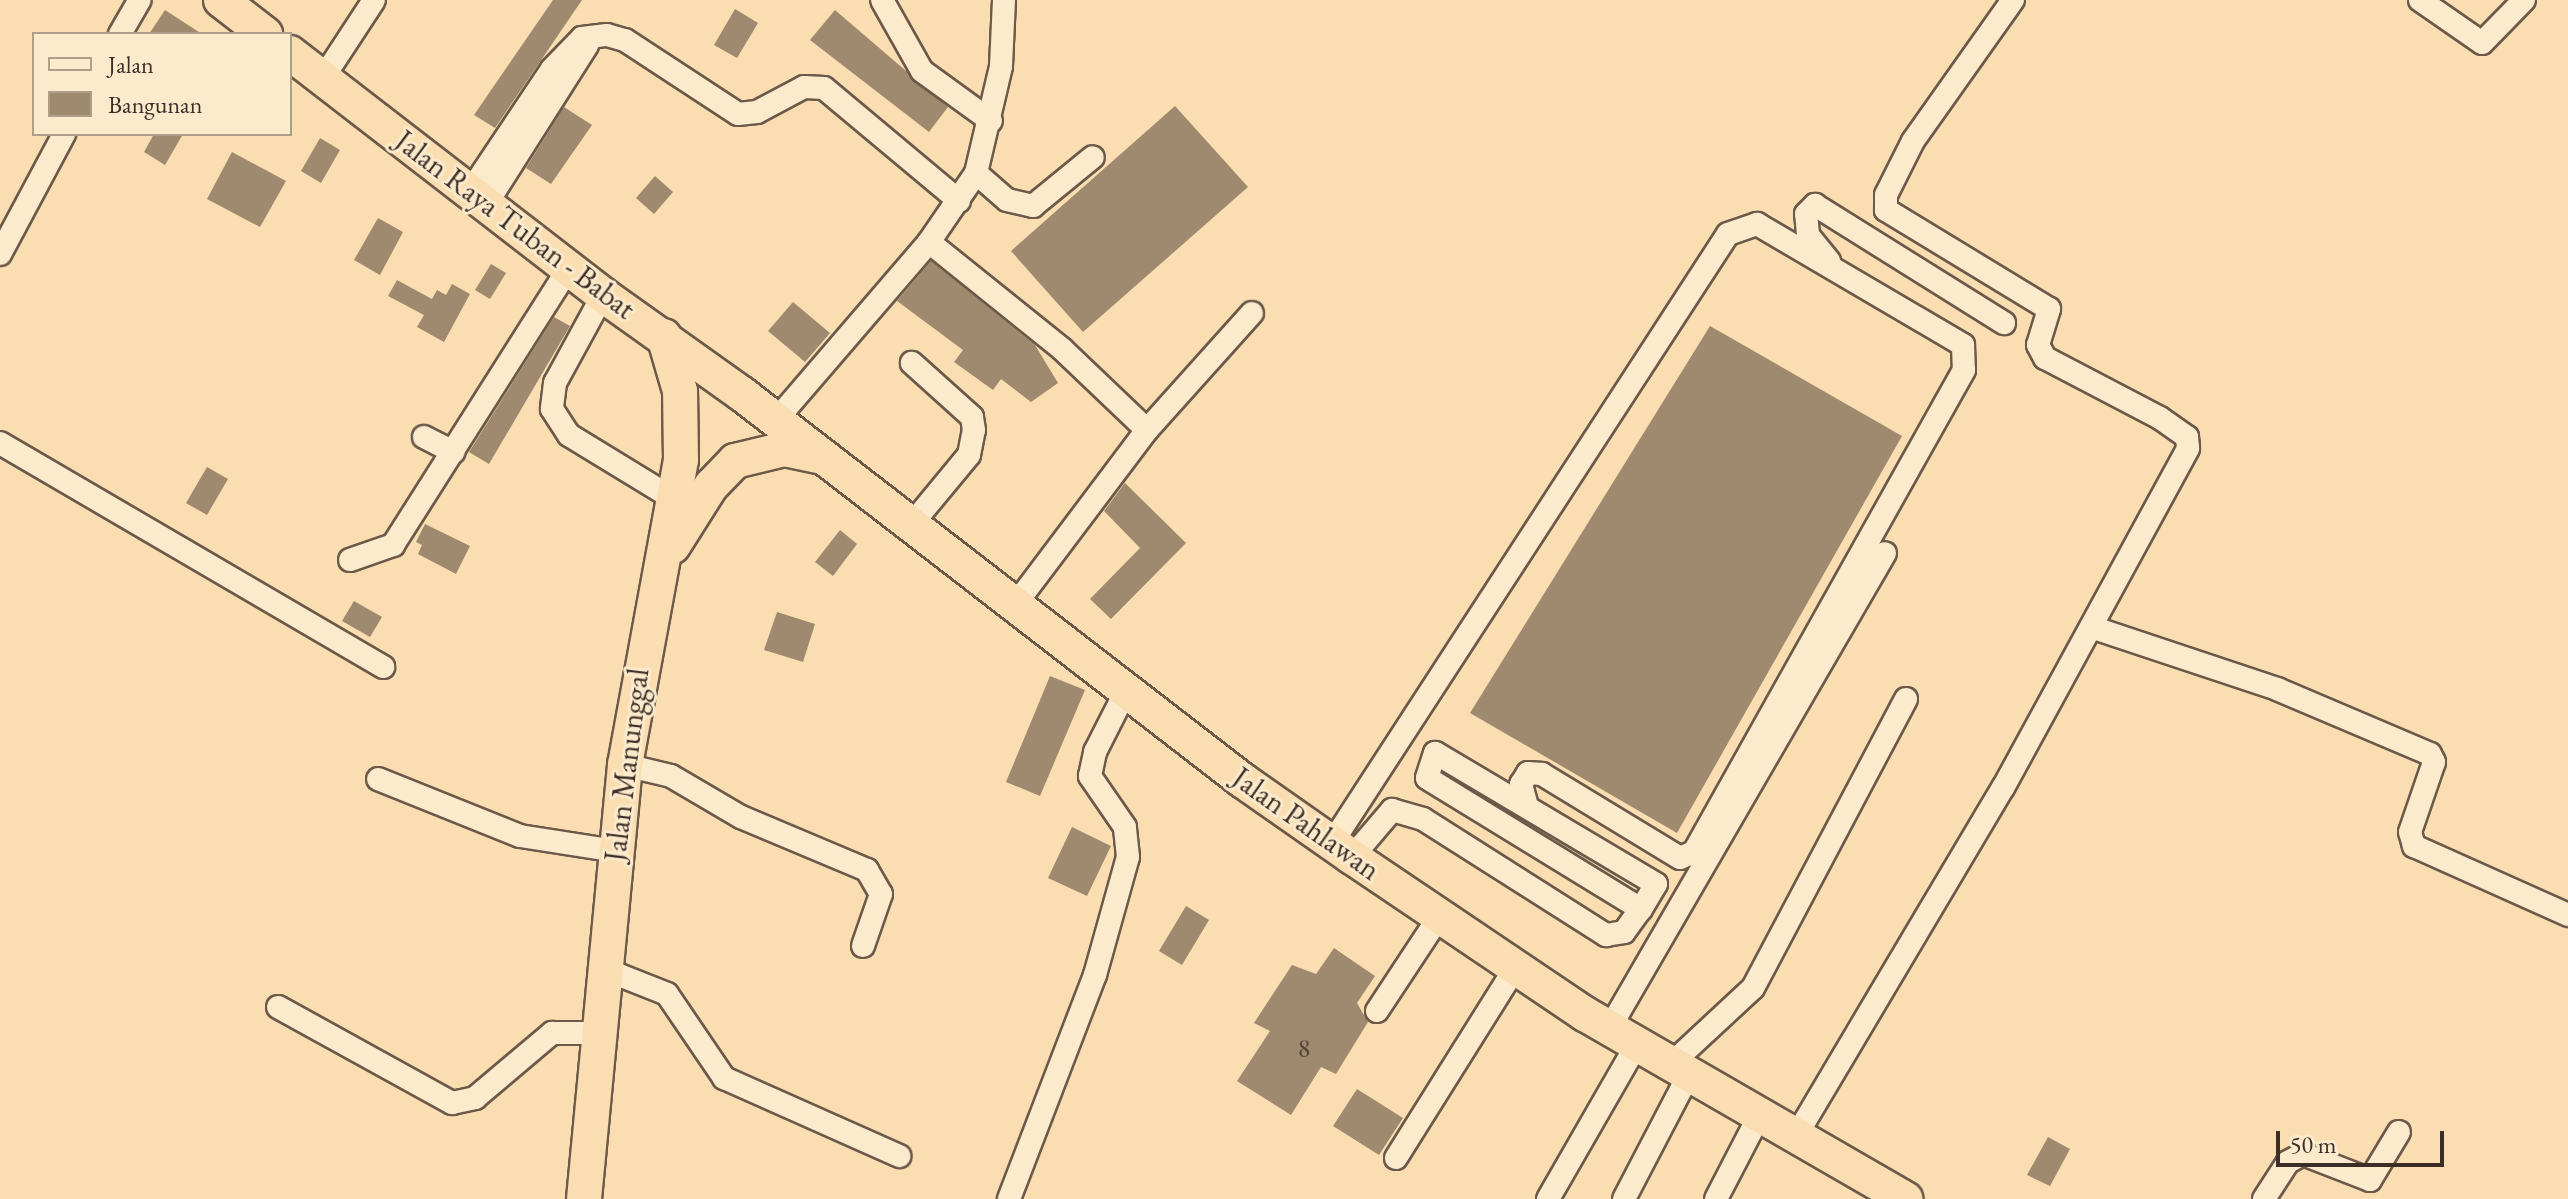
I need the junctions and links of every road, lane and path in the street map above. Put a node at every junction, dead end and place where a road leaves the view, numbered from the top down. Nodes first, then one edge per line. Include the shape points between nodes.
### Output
1 (140, 0) edge
2 (221, 0) edge
3 (374, 0) edge
4 (882, 0) edge
5 (2013, 0) edge
6 (2420, 0) edge
7 (2524, 0) edge
8 (1009, 3) edge
9 (121, 32) edge
10 (262, 32) edge
11 (292, 55) edge
12 (323, 78) junction
13 (991, 121) junction
14 (63, 136) edge
15 (1093, 157) dead end
16 (976, 173) junction
17 (477, 199) junction
18 (959, 201) junction
19 (929, 242) junction
20 (0, 254) edge
21 (569, 268) junction
22 (1837, 271) junction
23 (603, 295) junction
24 (1252, 313) dead end
25 (2004, 323) dead end
26 (664, 336) junction
27 (912, 363) dead end
28 (742, 394) joint
29 (776, 420) junction
30 (1147, 430) junction
31 (424, 437) dead end
32 (0, 443) edge
33 (453, 452) junction
34 (822, 457) junction
35 (674, 499) junction
36 (911, 525) junction
37 (1885, 553) dead end
38 (350, 560) dead end
39 (662, 571) junction
40 (1015, 605) junction
41 (2094, 628) junction
42 (383, 667) dead end
43 (1126, 691) junction
44 (1906, 699) dead end
45 (625, 765) junction
46 (378, 779) dead end
47 (1526, 803) junction
48 (1342, 850) junction
49 (616, 851) junction
50 (1680, 858) junction
51 (1699, 874) junction
52 (1641, 909) junction
53 (2568, 915) edge
54 (1439, 917) junction
55 (863, 946) dead end
56 (1515, 968) junction
57 (604, 969) junction
58 (278, 1007) dead end
59 (1377, 1011) dead end
60 (598, 1033) junction
61 (1623, 1038) junction
62 (1679, 1070) junction
63 (1759, 1116) junction
64 (2399, 1132) dead end
65 (1796, 1136) junction
66 (899, 1156) dead end
67 (1396, 1158) dead end
68 (1889, 1195) edge
69 (584, 1199) edge
70 (1009, 1199) edge
71 (1548, 1199) edge
72 (1624, 1199) edge
73 (1716, 1199) edge
74 (2264, 1199) edge

1 - 9 street
2 - 10 highway
3 - 12 street
4 - 13 street via 922,71
5 - 41 street via 1913,141 1886,195 1886,210 2049,309 2038,345 2045,358 2187,437 2186,454
6 - 7 street via 2482,43
8 - 13 street
11 - 12 highway, Jalan Raya Tuban - Babat
12 - 17 highway, Jalan Raya Tuban - Babat
13 - 16 street
14 - 20 street
15 - 16 street via 1033,206 1007,200
16 - 18 street
17 - 18 street via 552,69 589,36 625,40 738,114 757,112 804,87 824,88
17 - 21 highway, Jalan Raya Tuban - Babat
18 - 19 street
19 - 29 street
19 - 30 street via 1062,349
21 - 23 highway, Jalan Raya Tuban - Babat
21 - 33 street
22 - 25 street via 1808,235 1806,214 1815,205
22 - 48 street via 1757,224 1728,234
22 - 50 street via 1963,345 1964,370 1694,852
23 - 26 highway, Jalan Raya Tuban - Babat
23 - 35 street via 555,383 552,409 569,435
24 - 30 street
26 - 28 highway, Jalan Raya Tuban - Babat
26 - 35 highway, Jalan Manunggal via 681,410
27 - 36 street via 972,417 974,430 969,455
28 - 29 highway, Jalan Pahlawan
29 - 34 highway, Jalan Pahlawan
30 - 40 street
31 - 33 street
32 - 42 street
33 - 38 street via 393,545
34 - 36 highway, Jalan Pahlawan
34 - 39 highway via 785,449 735,461 692,513
35 - 39 highway, Jalan Manunggal
36 - 40 highway, Jalan Pahlawan
37 - 51 street
39 - 45 highway, Jalan Manunggal via 640,663
40 - 43 highway, Jalan Pahlawan
41 - 53 street via 2277,689 2430,754 2434,762 2410,832 2414,846
41 - 65 street
43 - 48 highway, Jalan Pahlawan
43 - 70 street via 1095,752 1090,776 1125,827 1128,857 1095,975
44 - 62 street via 1753,988
45 - 49 highway, Jalan Manunggal
45 - 55 street via 671,776 741,817 867,870 881,894
46 - 49 street via 520,836
47 - 50 street via 1521,784 1528,773 1542,774
47 - 52 street via 1656,884
47 - 52 street via 1435,753 1427,778
48 - 52 street via 1392,810 1423,819 1606,935 1624,932
48 - 54 highway, Jalan Pahlawan
49 - 57 highway, Jalan Manunggal
50 - 51 street
51 - 61 street
54 - 56 highway, Jalan Pahlawan
54 - 59 street
56 - 61 highway, Jalan Pahlawan
56 - 67 street
57 - 60 highway, Jalan Manunggal
57 - 66 street via 667,994 724,1078
58 - 60 street via 452,1103 475,1098 552,1033
60 - 69 highway, Jalan Manunggal
61 - 62 highway, Jalan Pahlawan
61 - 71 street
62 - 63 highway, Jalan Pahlawan
62 - 72 street
63 - 65 highway, Jalan Pahlawan
63 - 73 street
64 - 74 street via 2370,1180 2303,1154 2288,1162
65 - 68 highway, Jalan Pahlawan

